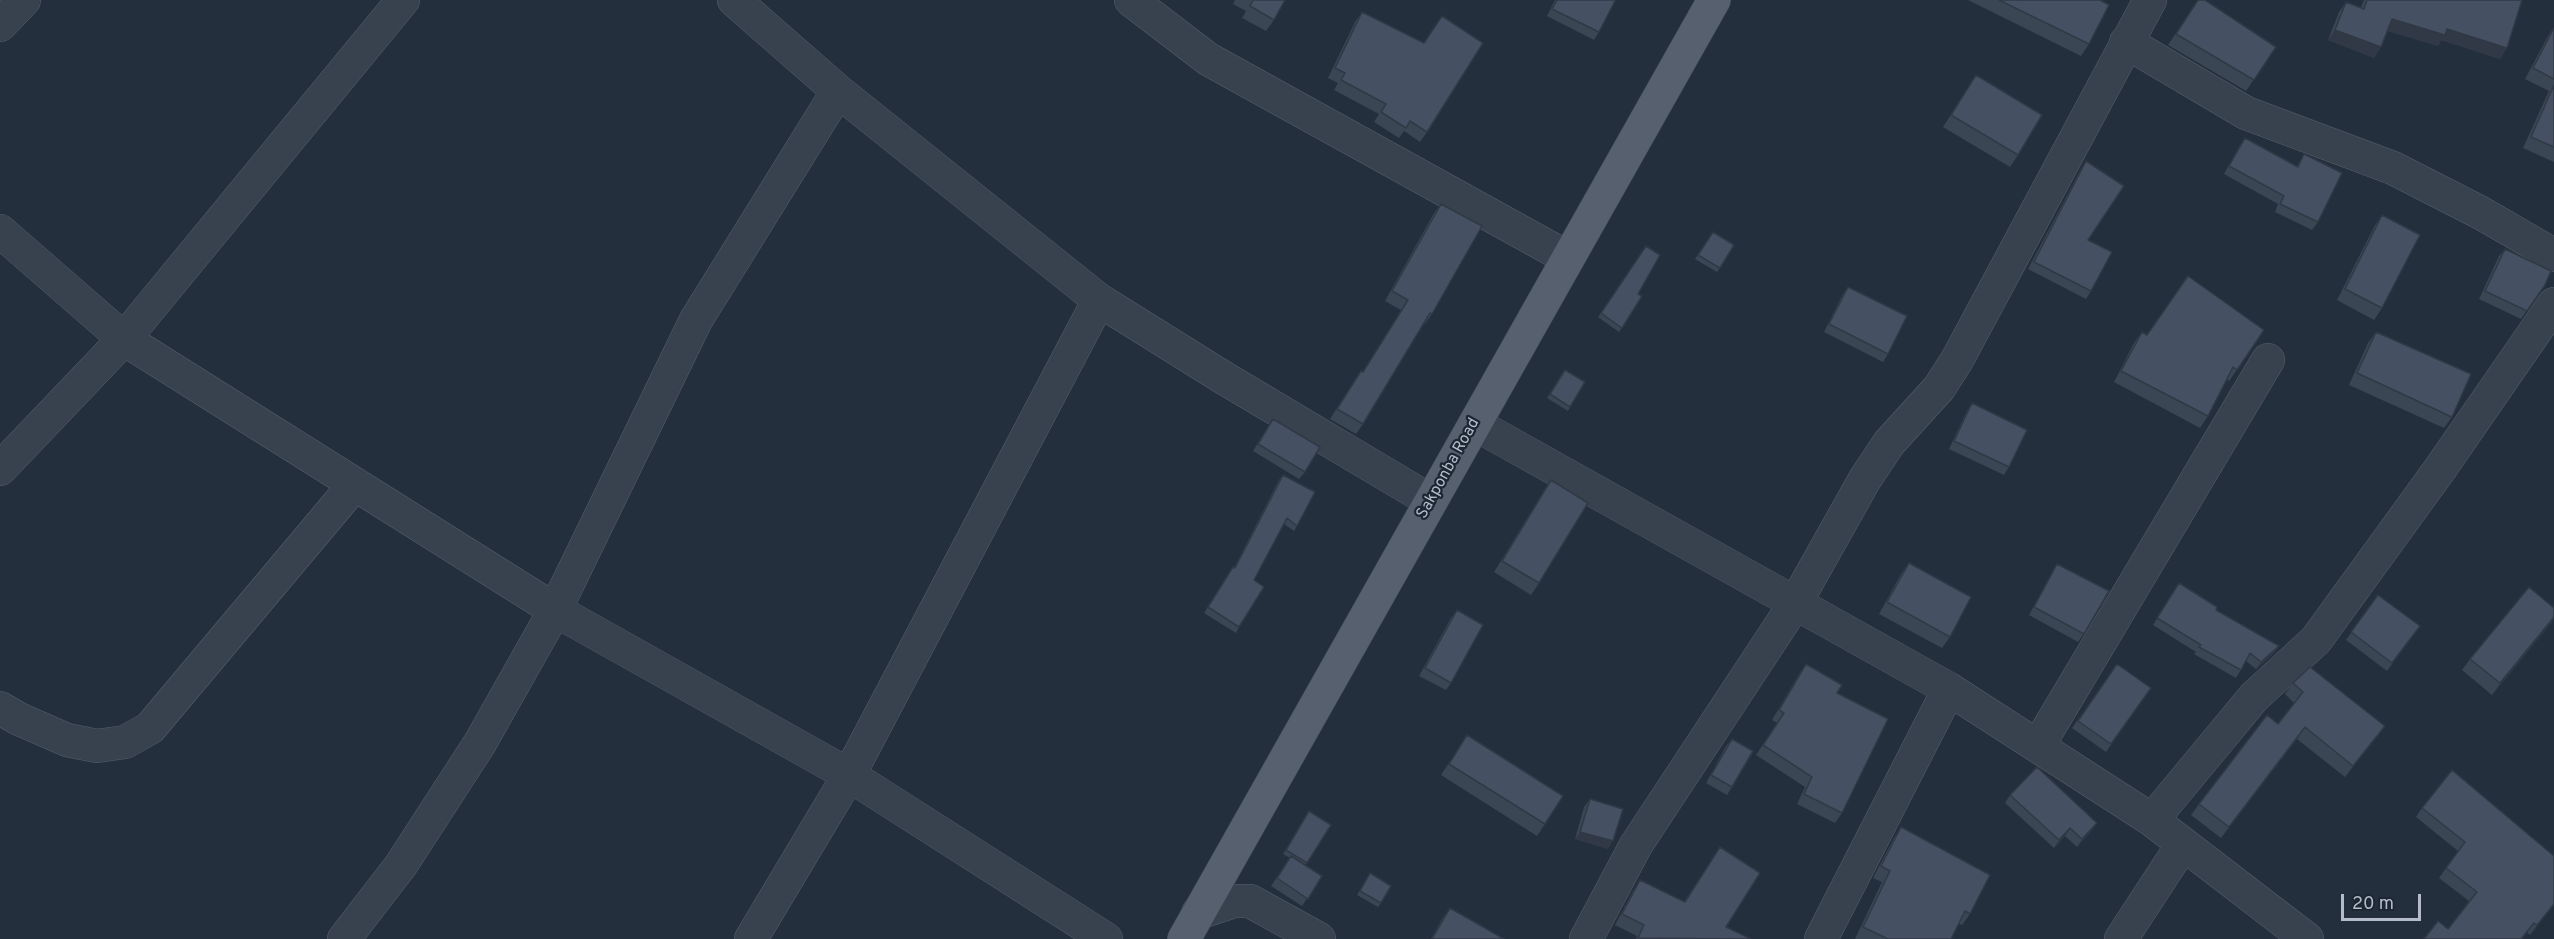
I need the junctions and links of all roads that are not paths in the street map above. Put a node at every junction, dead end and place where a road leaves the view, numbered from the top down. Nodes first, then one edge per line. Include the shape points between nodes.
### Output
1 (24, 0) edge
2 (403, 0) edge
3 (734, 0) edge
4 (1131, 0) edge
5 (1714, 0) edge
6 (2150, 0) edge
7 (0, 25) edge
8 (2126, 42) junction
9 (838, 91) junction
10 (0, 231) edge
11 (2554, 255) edge
12 (1568, 258) junction
13 (1099, 300) junction
14 (2554, 304) edge
15 (124, 339) junction
16 (2268, 360) dead end
17 (1474, 423) junction
18 (0, 469) edge
19 (355, 484) junction
20 (1431, 501) junction
21 (1796, 602) junction
22 (555, 610) junction
23 (1949, 689) junction
24 (0, 708) edge
25 (2038, 746) junction
26 (849, 775) junction
27 (2152, 820) junction
28 (2183, 844) junction
29 (1191, 926) edge
30 (344, 939) edge
31 (751, 939) edge
32 (1106, 939) edge
33 (1319, 939) edge
34 (1586, 939) edge
35 (1821, 939) edge
36 (2121, 939) edge
37 (2307, 939) edge

1 - 7 street
2 - 15 street
3 - 9 street
4 - 12 street via 1208,59
5 - 12 main road, Sakponba Road
6 - 8 street
8 - 11 street via 2246,113 2393,168
8 - 21 street via 1957,360 1939,388 1889,443 1865,479
9 - 13 street
9 - 22 street via 696,320
10 - 15 street
12 - 17 main road, Sakponba Road
13 - 20 street
13 - 26 street
14 - 27 street via 2316,640 2254,697
15 - 18 street
15 - 19 street
16 - 25 street
17 - 20 main road, Sakponba Road
17 - 21 street
19 - 22 street
19 - 24 street via 150,728 125,742 97,746 67,740
20 - 29 main road, Sakponba Road
21 - 23 street
21 - 34 street via 1636,845
22 - 26 street
22 - 30 street via 474,752 401,865
23 - 25 street
23 - 35 street
25 - 27 street
26 - 31 street
26 - 32 street
27 - 28 street
28 - 36 street
28 - 37 street
29 - 33 street via 1234,901 1250,901

